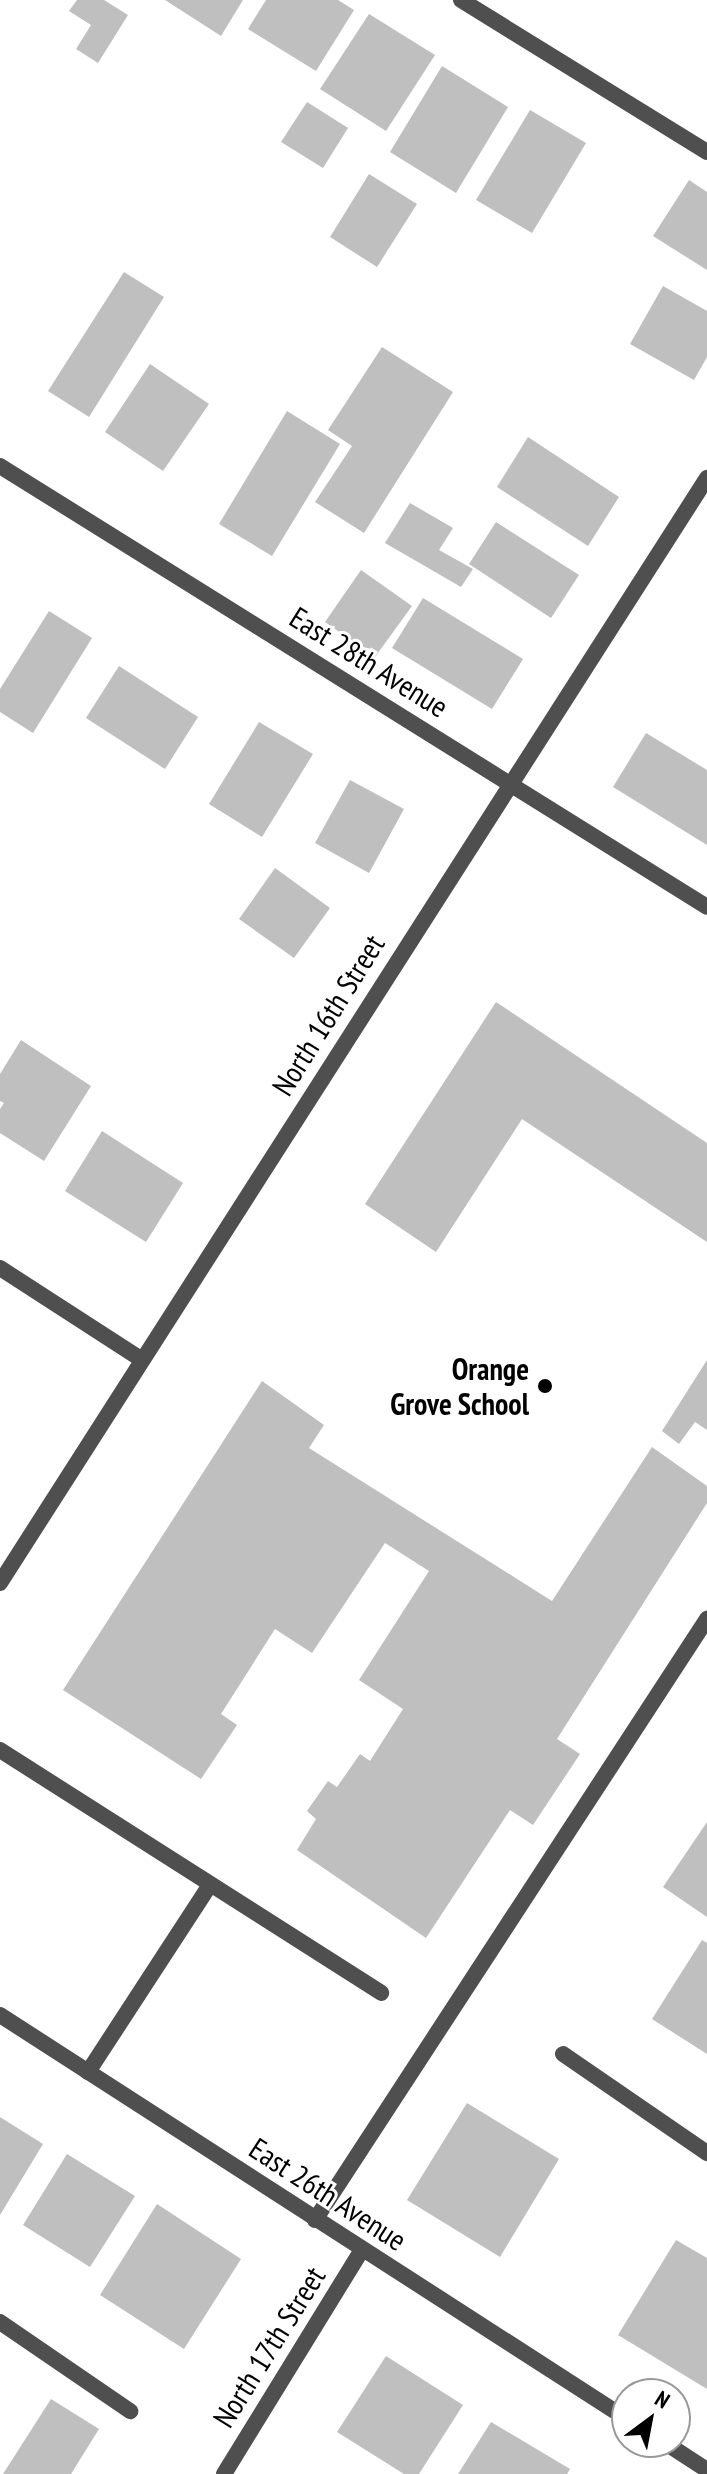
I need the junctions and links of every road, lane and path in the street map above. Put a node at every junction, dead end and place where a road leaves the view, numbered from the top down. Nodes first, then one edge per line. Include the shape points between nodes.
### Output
1 (461, 0) edge
2 (707, 152) edge
3 (0, 466) edge
4 (707, 478) edge
5 (509, 782) junction
6 (707, 907) edge
7 (0, 1268) edge
8 (142, 1360) junction
9 (0, 1583) edge
10 (707, 1619) edge
11 (0, 1750) edge
12 (210, 1885) junction
13 (381, 1993) dead end
14 (0, 2015) edge
15 (563, 2054) dead end
16 (88, 2072) junction
17 (707, 2153) edge
18 (315, 2220) junction
19 (362, 2250) junction
20 (3, 2330) edge
21 (611, 2409) edge
22 (130, 2411) dead end
23 (689, 2458) edge
24 (707, 2470) edge
25 (224, 2474) edge

1 - 2 street
3 - 5 street, East 28th Avenue
4 - 5 street, North 16th Street
5 - 6 street, East 28th Avenue
5 - 8 street, North 16th Street
7 - 8 street
8 - 9 street, North 16th Street
10 - 18 street
11 - 12 street
12 - 13 street
12 - 16 street
14 - 16 street, East 26th Avenue
15 - 17 street
16 - 18 street, East 26th Avenue
18 - 19 street, East 26th Avenue
19 - 21 street, East 26th Avenue
19 - 25 street, North 17th Street
20 - 22 street
23 - 24 street

